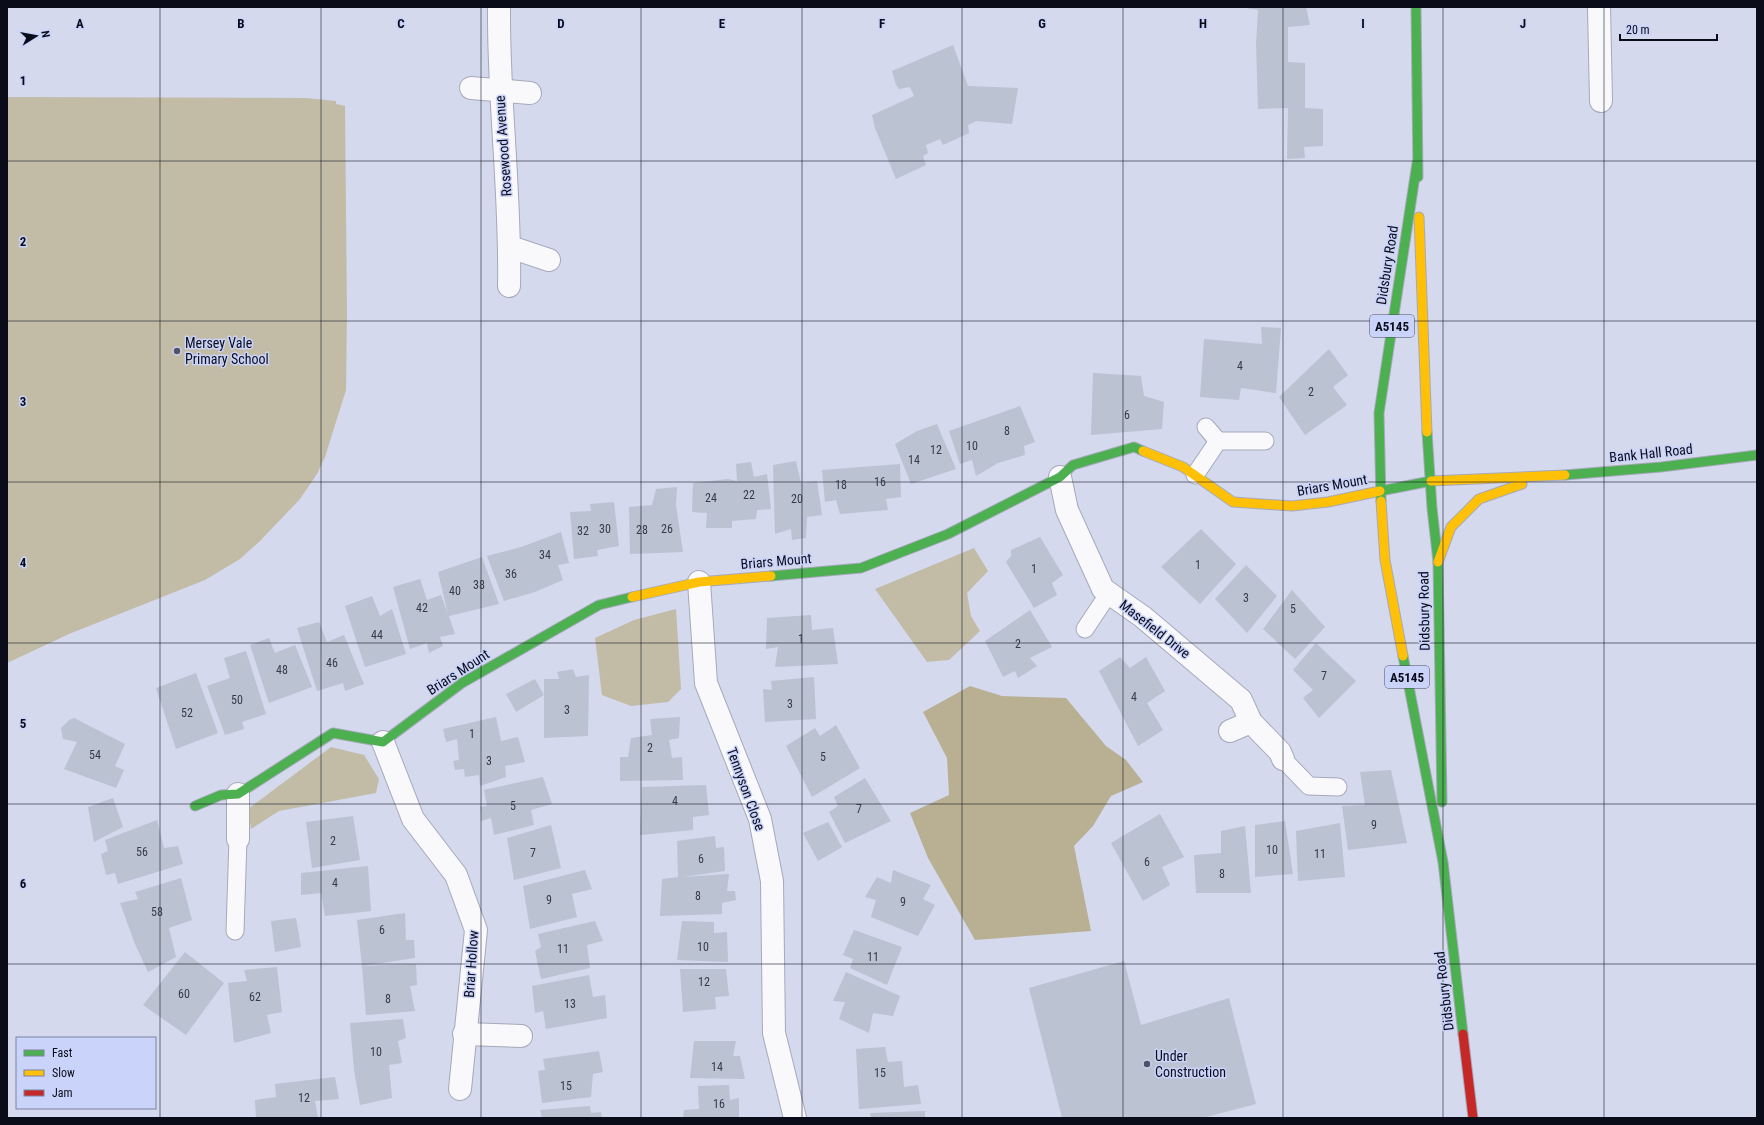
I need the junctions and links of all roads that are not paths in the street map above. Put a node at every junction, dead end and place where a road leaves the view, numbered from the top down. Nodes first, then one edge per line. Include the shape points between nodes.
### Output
1 (499, 7) edge
2 (1416, 7) edge
3 (1599, 7) edge
4 (471, 88) dead end
5 (500, 91) junction
6 (530, 93) dead end
7 (1601, 101) dead end
8 (1417, 163) junction
9 (510, 247) junction
10 (549, 260) dead end
11 (509, 286) dead end
12 (1206, 427) dead end
13 (1218, 441) junction
14 (1265, 441) dead end
15 (1757, 455) edge
16 (1195, 475) junction
17 (1548, 476) junction
18 (1060, 477) junction
19 (1431, 481) junction
20 (1380, 491) junction
21 (1438, 562) junction
22 (699, 582) junction
23 (1109, 593) junction
24 (1086, 629) dead end
25 (1251, 722) junction
26 (1230, 731) dead end
27 (383, 742) junction
28 (1283, 759) joint
29 (1338, 787) dead end
30 (238, 794) junction
31 (195, 806) dead end
32 (238, 839) joint
33 (1443, 862) junction
34 (235, 931) dead end
35 (464, 1034) junction
36 (521, 1036) dead end
37 (460, 1089) dead end
38 (795, 1118) edge
39 (1473, 1118) edge

1 - 5 street, Rosewood Avenue
2 - 8 main road, Didsbury Road / A5145
3 - 7 street
4 - 5 street
5 - 6 street
5 - 9 street, Rosewood Avenue
8 - 19 main road, Didsbury Road / A5145 via 1424,378
8 - 20 main road, Didsbury Road / A5145 via 1379,413
9 - 10 street
9 - 11 street, Rosewood Avenue
12 - 13 lane
13 - 14 lane
13 - 16 lane
15 - 17 main road, Bank Hall Road via 1661,467
16 - 18 main road, Briars Mount via 1183,467 1134,447 1073,465
16 - 20 main road, Briars Mount via 1233,502 1292,506 1328,502
17 - 19 main road, Bank Hall Road
17 - 21 main road, Bank Hall Road via 1479,498 1451,527
18 - 22 main road, Briars Mount via 948,534 861,568
18 - 23 street, Masefield Drive via 1067,510 1103,589
19 - 20 main road
19 - 21 main road, Didsbury Road / A5145
20 - 33 main road, Didsbury Road / A5145 via 1385,560
21 - 33 main road, Didsbury Road / A5145
22 - 27 main road, Briars Mount via 599,605 462,683
22 - 38 street, Tennyson Close via 706,683 760,819 772,881 774,1033
23 - 24 lane
23 - 25 street, Masefield Drive via 1143,617 1241,700
25 - 26 street
25 - 28 street, Masefield Drive via 1280,752
27 - 30 main road via 333,733
27 - 35 street, Briar Hollow via 412,819 456,875 476,930
28 - 29 lane via 1310,786
30 - 31 main road via 221,795
30 - 32 street
32 - 34 lane
33 - 39 main road, Didsbury Road / A5145
35 - 36 street
35 - 37 street, Briar Hollow

